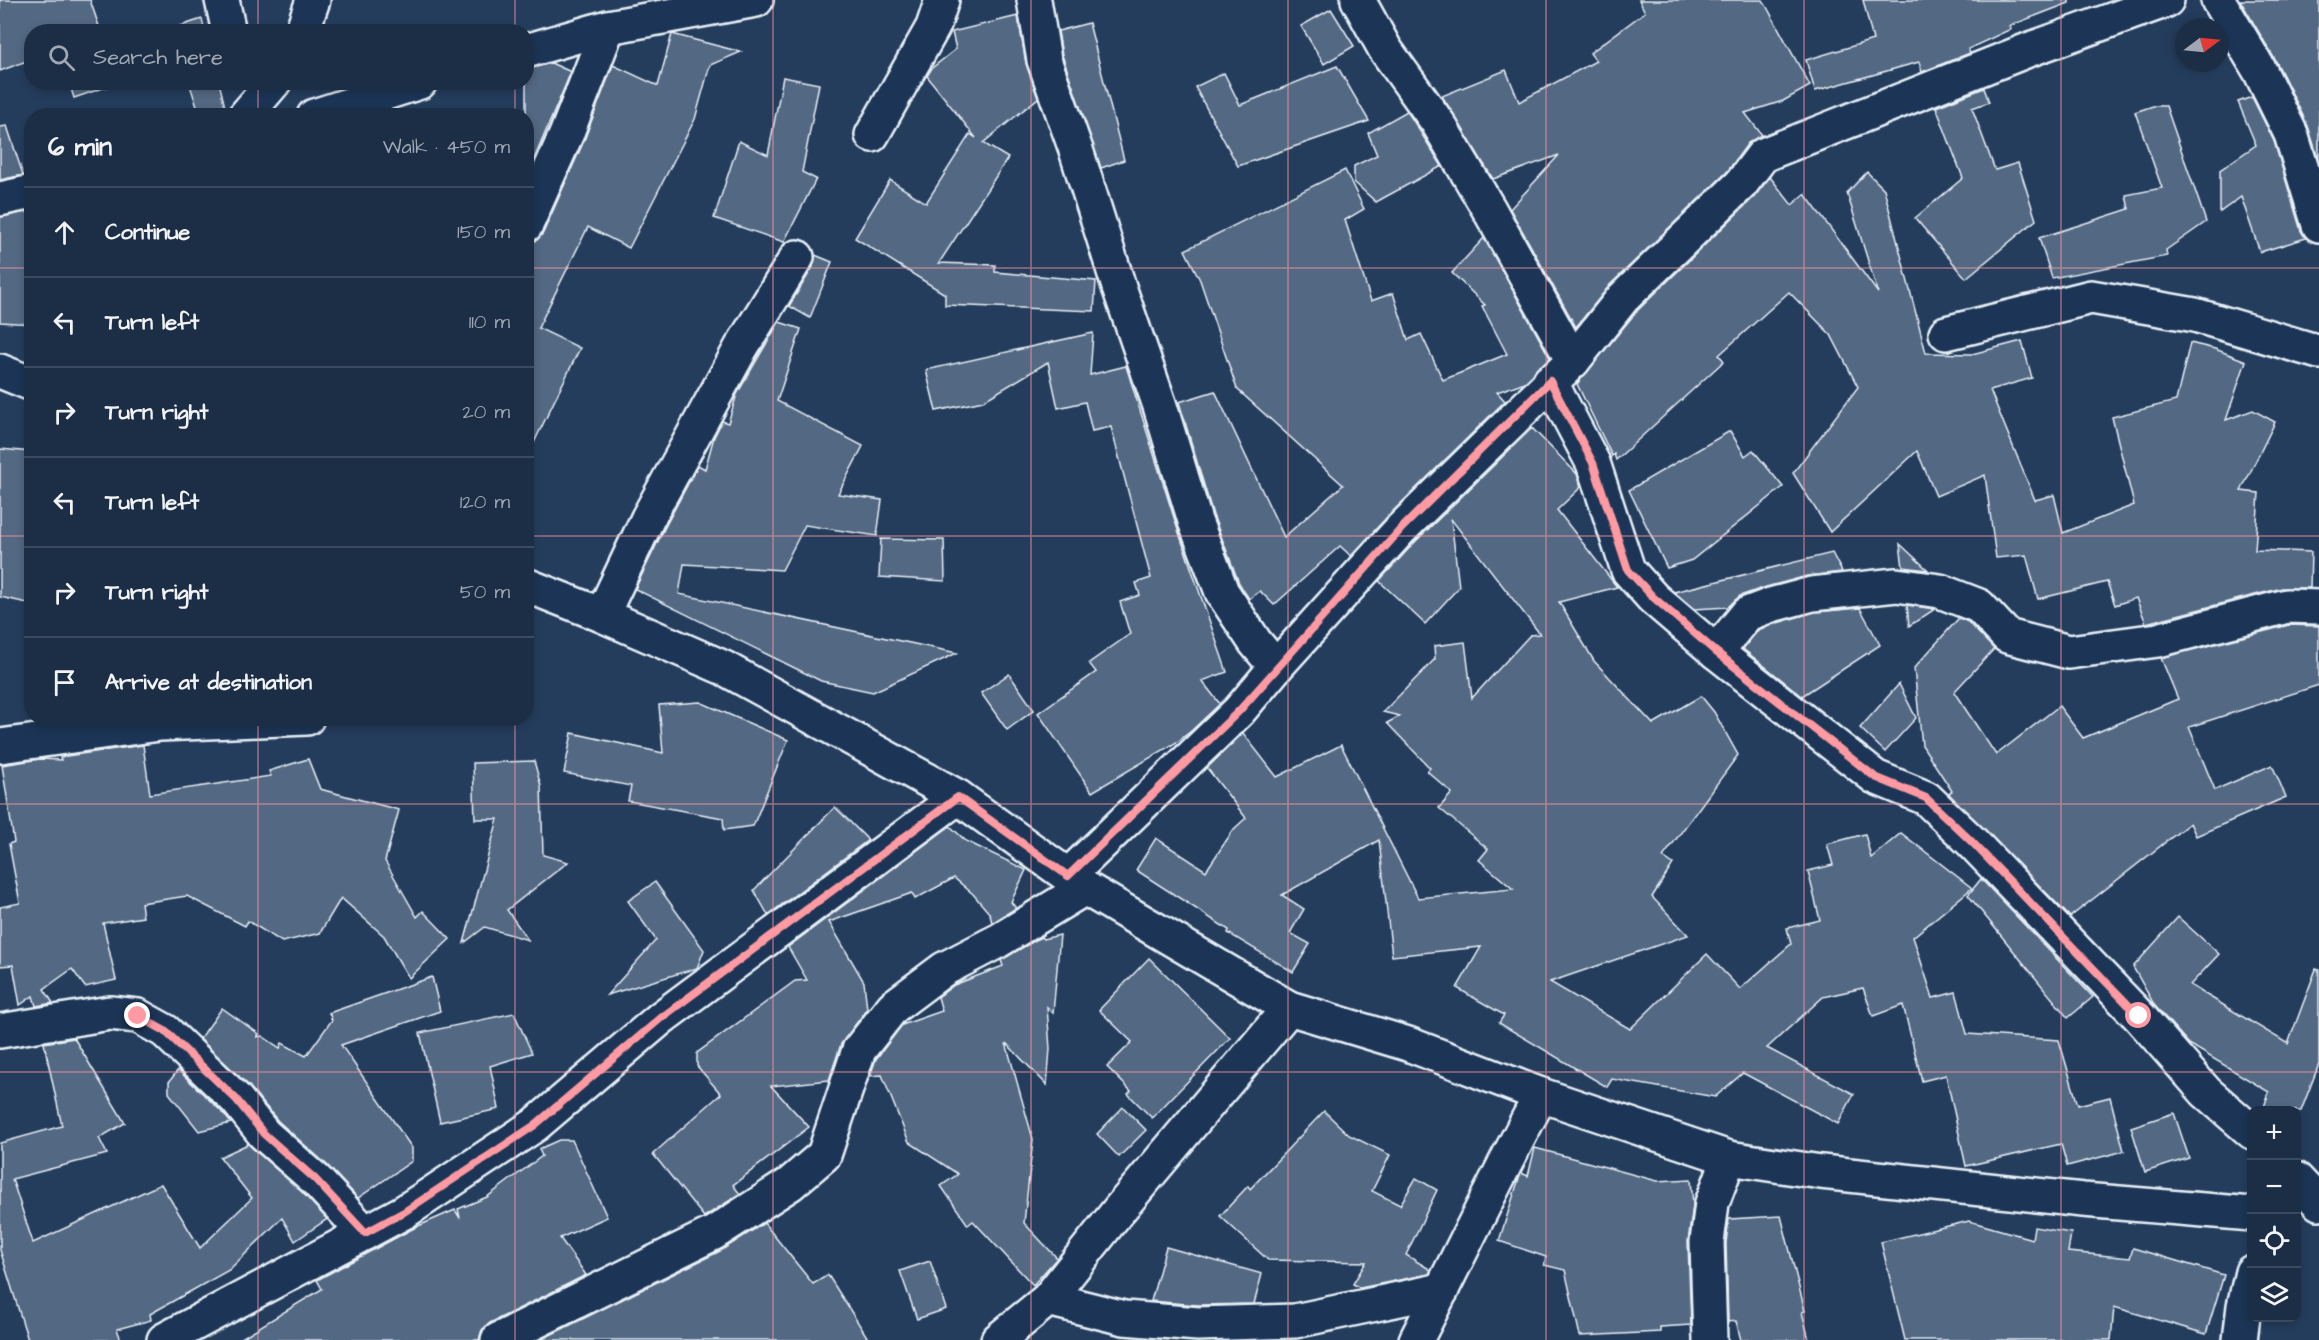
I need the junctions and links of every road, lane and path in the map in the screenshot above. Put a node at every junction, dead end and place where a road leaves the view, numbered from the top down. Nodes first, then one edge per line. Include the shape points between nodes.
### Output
1 (222, 0) edge
2 (313, 0) edge
3 (756, 0) edge
4 (942, 0) edge
5 (1034, 0) edge
6 (1358, 0) edge
7 (2167, 0) edge
8 (2218, 0) edge
9 (227, 24) edge
10 (305, 24) edge
11 (608, 27) junction
12 (534, 49) edge
13 (263, 90) edge
14 (395, 90) edge
15 (244, 103) edge
16 (339, 108) edge
17 (872, 135) dead end
18 (24, 194) edge
19 (0, 199) edge
20 (534, 207) edge
21 (2319, 225) edge
22 (797, 257) dead end
23 (1946, 333) dead end
24 (2319, 352) edge
25 (0, 371) edge
26 (1562, 371) junction
27 (24, 381) edge
28 (534, 588) edge
29 (2319, 607) edge
30 (602, 615) junction
31 (1716, 652) junction
32 (1276, 667) junction
33 (145, 726) edge
34 (0, 746) edge
35 (958, 797) junction
36 (1077, 882) junction
37 (1289, 1008) junction
38 (0, 1031) edge
39 (1540, 1095) junction
40 (2247, 1128) edge
41 (1729, 1158) junction
42 (2301, 1184) edge
43 (2319, 1203) edge
44 (2319, 1213) edge
45 (2247, 1214) edge
46 (2301, 1214) edge
47 (365, 1233) junction
48 (1442, 1290) junction
49 (1048, 1299) junction
50 (2247, 1300) edge
51 (164, 1340) edge
52 (498, 1340) edge
53 (998, 1340) edge
54 (1416, 1340) edge
55 (1710, 1340) edge
56 (2240, 1340) edge

1 - 9 street
2 - 10 street
3 - 11 street
4 - 17 street via 933,27
5 - 32 street via 1044,60 1195,521 1222,592
6 - 26 street via 1385,49 1438,123 1490,211
7 - 26 street via 2017,54 1763,155 1742,184 1623,298
8 - 21 street via 2291,134
11 - 12 street
11 - 20 street
13 - 15 street
14 - 16 street
18 - 19 street
22 - 30 street via 741,348 653,508
23 - 24 street via 2091,297 2195,315
25 - 27 street
26 - 31 street via 1628,570
26 - 32 street via 1401,529
28 - 30 street
29 - 31 street via 2287,606 2158,640 2069,652 2007,636 1978,606 1940,591 1896,585 1812,594 1772,604 1747,614
30 - 35 street via 724,668
31 - 40 street via 1875,777 1926,798 2139,1016 2206,1092
32 - 36 street
33 - 34 street
35 - 36 street
35 - 47 street via 661,1018 535,1125 404,1212
36 - 37 street
36 - 52 street via 998,941 945,969 893,1007 859,1050 824,1155 790,1184 714,1233
37 - 39 street via 1408,1044
37 - 49 street
38 - 47 street via 110,1013 138,1016 165,1031
39 - 41 street
39 - 48 street
41 - 45 street via 2083,1200
41 - 55 street via 1712,1203 1707,1242
42 - 43 street
44 - 46 street
47 - 51 street
48 - 49 street via 1295,1321 1198,1324 1124,1318
48 - 54 street
49 - 53 street
50 - 56 street

